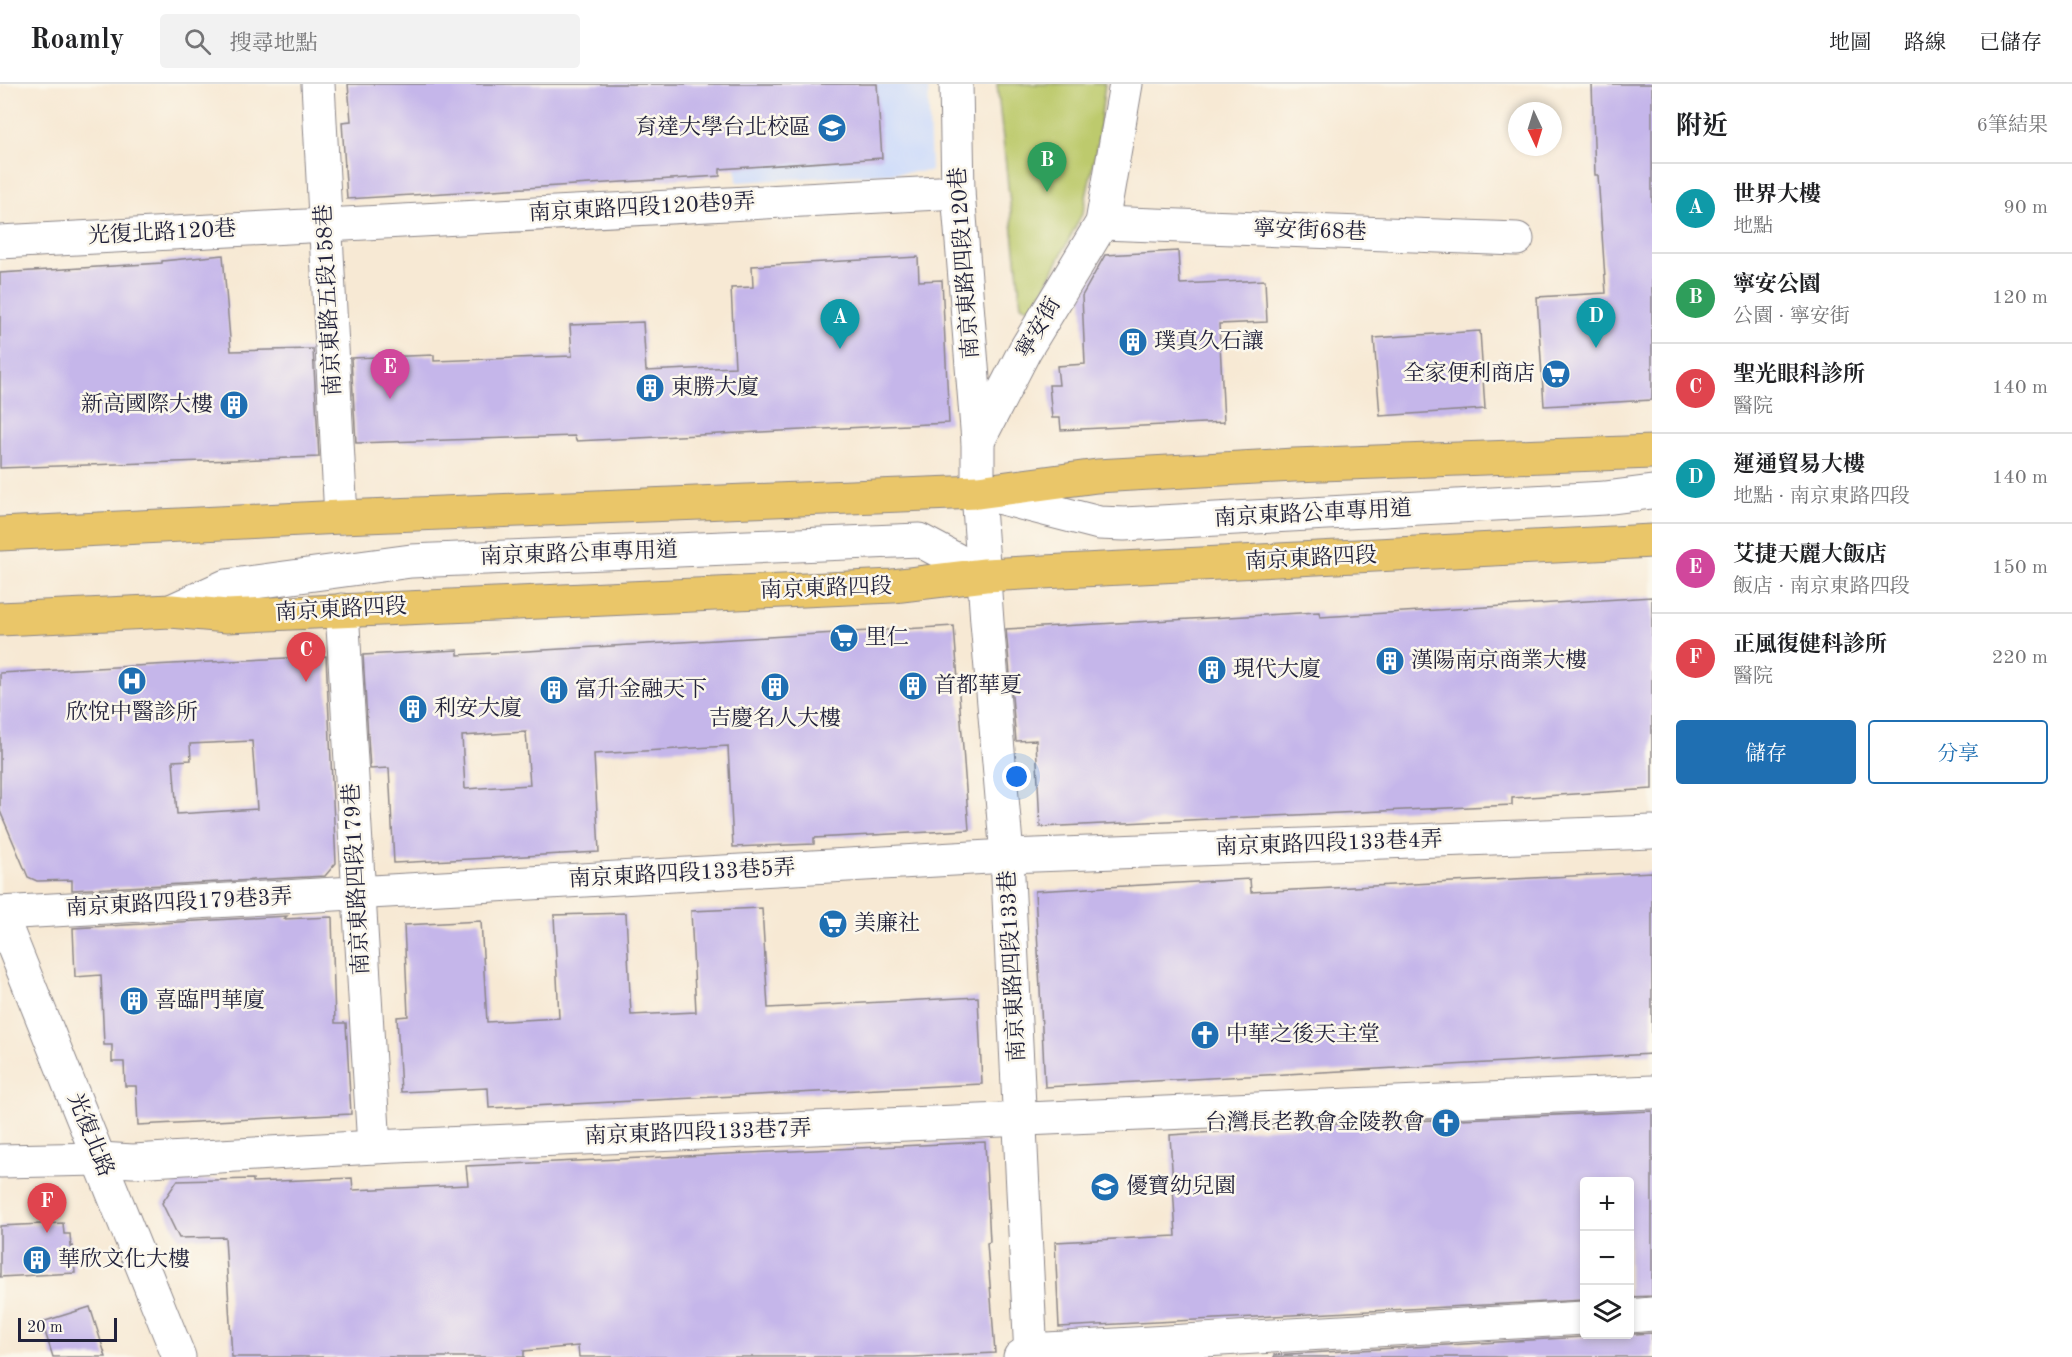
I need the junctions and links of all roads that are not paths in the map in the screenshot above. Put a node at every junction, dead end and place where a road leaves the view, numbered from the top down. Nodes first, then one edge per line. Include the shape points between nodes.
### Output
1 (318, 84) edge
2 (956, 84) edge
3 (1126, 84) edge
4 (958, 192) junction
5 (1102, 223) junction
6 (325, 225) junction
7 (1517, 239) dead end
8 (0, 242) edge
9 (978, 441) junction
10 (1652, 452) edge
11 (978, 492) junction
12 (1652, 492) edge
13 (341, 517) junction
14 (0, 534) edge
15 (1652, 541) edge
16 (985, 575) junction
17 (342, 610) junction
18 (171, 611) junction
19 (0, 619) edge
20 (1652, 832) edge
21 (1007, 856) junction
22 (357, 893) junction
23 (0, 913) edge
24 (1652, 1092) edge
25 (1021, 1120) junction
26 (374, 1147) junction
27 (100, 1159) junction
28 (0, 1161) edge
29 (1652, 1314) edge
30 (1634, 1316) edge
31 (1580, 1318) edge
32 (1027, 1355) edge
33 (179, 1357) edge

1 - 6 street, 南京東路五段158巷
2 - 4 street, 南京東路四段120巷
3 - 5 street, 寧安街
4 - 6 street, 南京東路四段120巷9弄
4 - 9 street, 南京東路四段120巷
5 - 7 street, 寧安街68巷
5 - 9 street, 寧安街 via 1025,350
6 - 8 street, 光復北路120巷
6 - 13 street, 南京東路五段158巷
9 - 11 street, 寧安街
10 - 11 main road via 1097,476
11 - 12 street, 南京東路公車專用道 via 1099,523 1124,524 1605,498
11 - 13 main road
11 - 16 street, 寧安街
13 - 14 main road
15 - 16 main road, 南京東路四段
16 - 17 main road, 南京東路四段 via 912,585
16 - 18 street, 南京東路公車專用道 via 919,540 411,561 226,586
16 - 21 street, 南京東路四段133巷
17 - 18 main road, 南京東路四段 via 227,616
17 - 22 street, 南京東路四段179巷
18 - 19 main road, 南京東路四段
20 - 21 street, 南京東路四段133巷4弄
21 - 22 street, 南京東路四段133巷5弄
21 - 25 street, 南京東路四段133巷
22 - 23 street, 南京東路四段179巷3弄
22 - 26 street, 南京東路四段179巷
23 - 27 street, 光復北路
24 - 25 street, 南京東路四段133巷7弄
25 - 26 street, 南京東路四段133巷7弄
25 - 32 street, 南京東路四段133巷
26 - 27 street, 南京東路四段133巷7弄 via 133,1161
27 - 28 street, 南京東路四段133巷7弄
27 - 33 street, 光復北路
29 - 30 street
31 - 32 street

